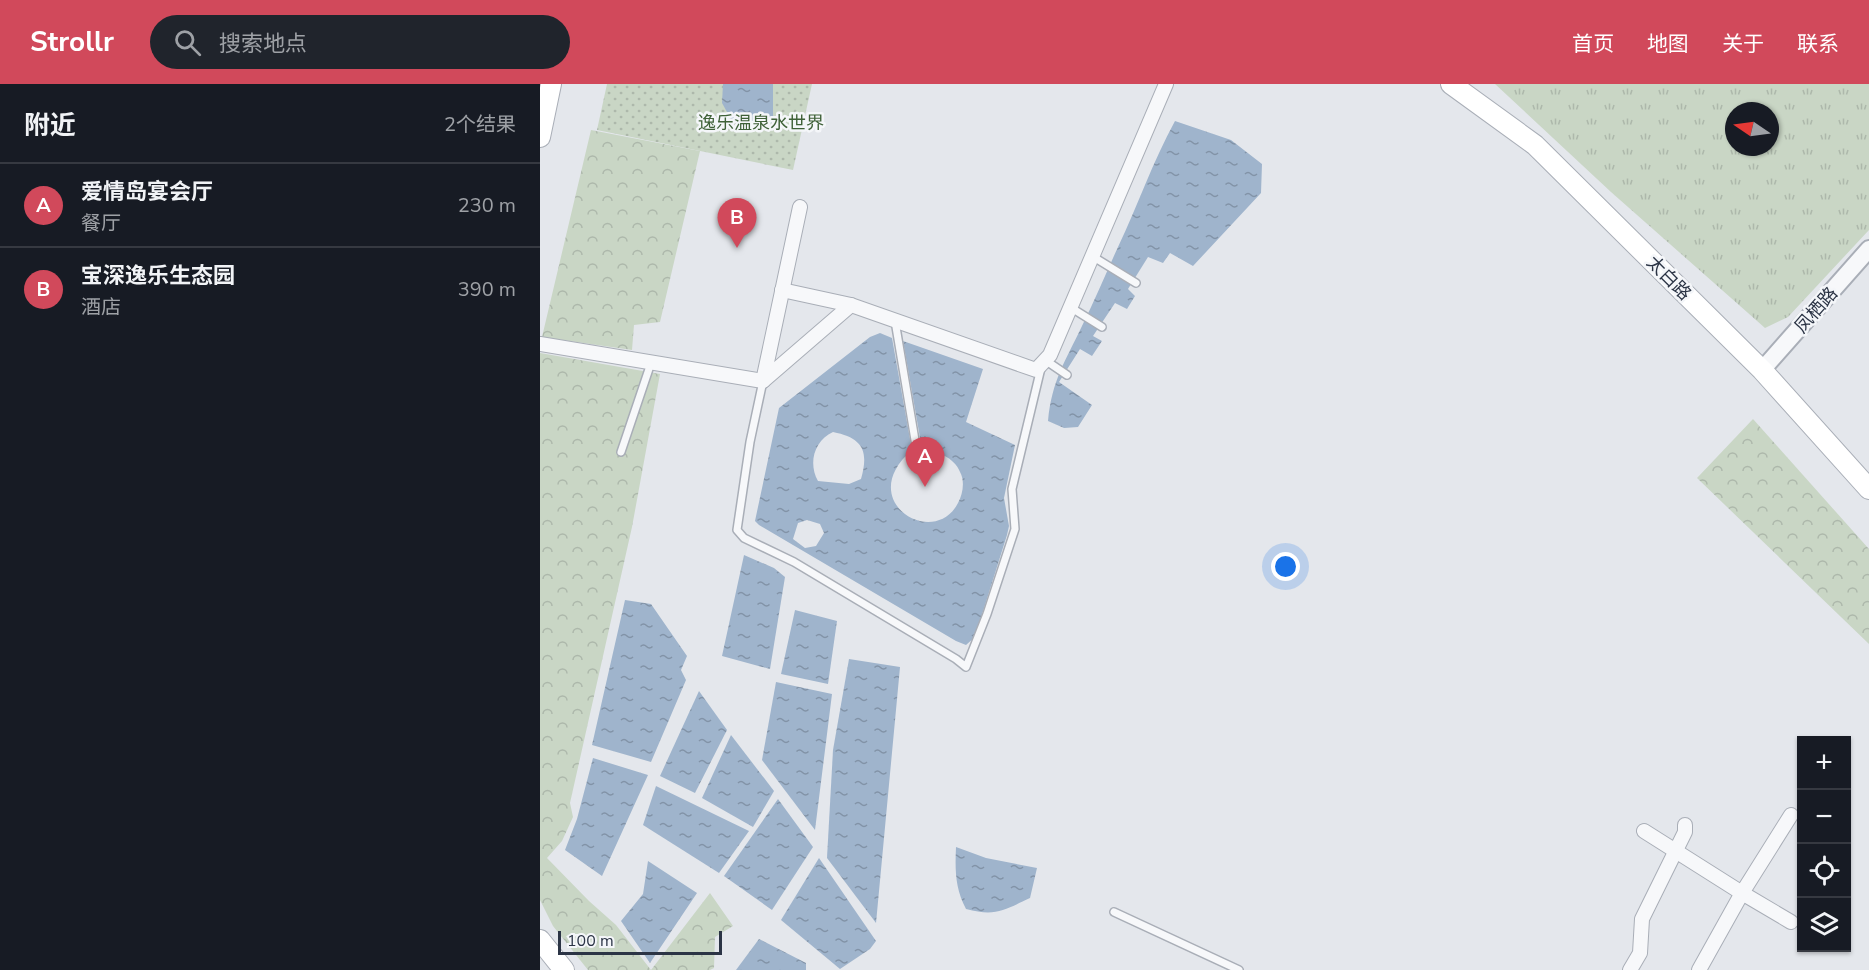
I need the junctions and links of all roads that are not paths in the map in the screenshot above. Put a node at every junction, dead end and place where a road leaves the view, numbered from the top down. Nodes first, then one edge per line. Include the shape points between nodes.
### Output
1 (551, 84) edge
2 (1166, 84) edge
3 (1451, 84) edge
4 (540, 136) edge
5 (800, 207) dead end
6 (1869, 249) edge
7 (1092, 256) junction
8 (1136, 283) dead end
9 (782, 290) junction
10 (850, 305) junction
11 (1070, 308) junction
12 (895, 321) junction
13 (1102, 327) dead end
14 (540, 344) edge
15 (1043, 361) junction
16 (651, 363) junction
17 (1762, 370) junction
18 (1067, 375) dead end
19 (763, 381) junction
20 (621, 452) dead end
21 (917, 452) dead end
22 (1869, 489) edge
23 (1791, 815) dead end
24 (1685, 825) dead end
25 (1644, 831) dead end
26 (1675, 850) junction
27 (1742, 894) junction
28 (1114, 912) dead end
29 (1791, 922) dead end
30 (540, 940) edge
31 (564, 970) edge
32 (1239, 970) edge
33 (1630, 970) edge
34 (1699, 970) edge

1 - 4 main road
2 - 7 street
3 - 17 main road, 太白路 via 1535,146
5 - 9 street
6 - 17 street, 凤栖路
7 - 8 lane
7 - 11 street
9 - 10 street
9 - 19 street
10 - 12 street
10 - 19 street
11 - 13 lane
11 - 15 street via 1050,355
12 - 15 street via 1036,370
12 - 21 lane
14 - 16 street
15 - 18 lane
15 - 19 lane via 1012,489 1015,529 966,667 794,562 744,538 737,530
16 - 19 street
16 - 20 lane
17 - 22 main road, 太白路
23 - 27 street
24 - 26 street
25 - 26 street
26 - 27 street
26 - 33 street via 1642,920 1640,953
27 - 29 street
27 - 34 street
28 - 32 lane
30 - 31 main road

